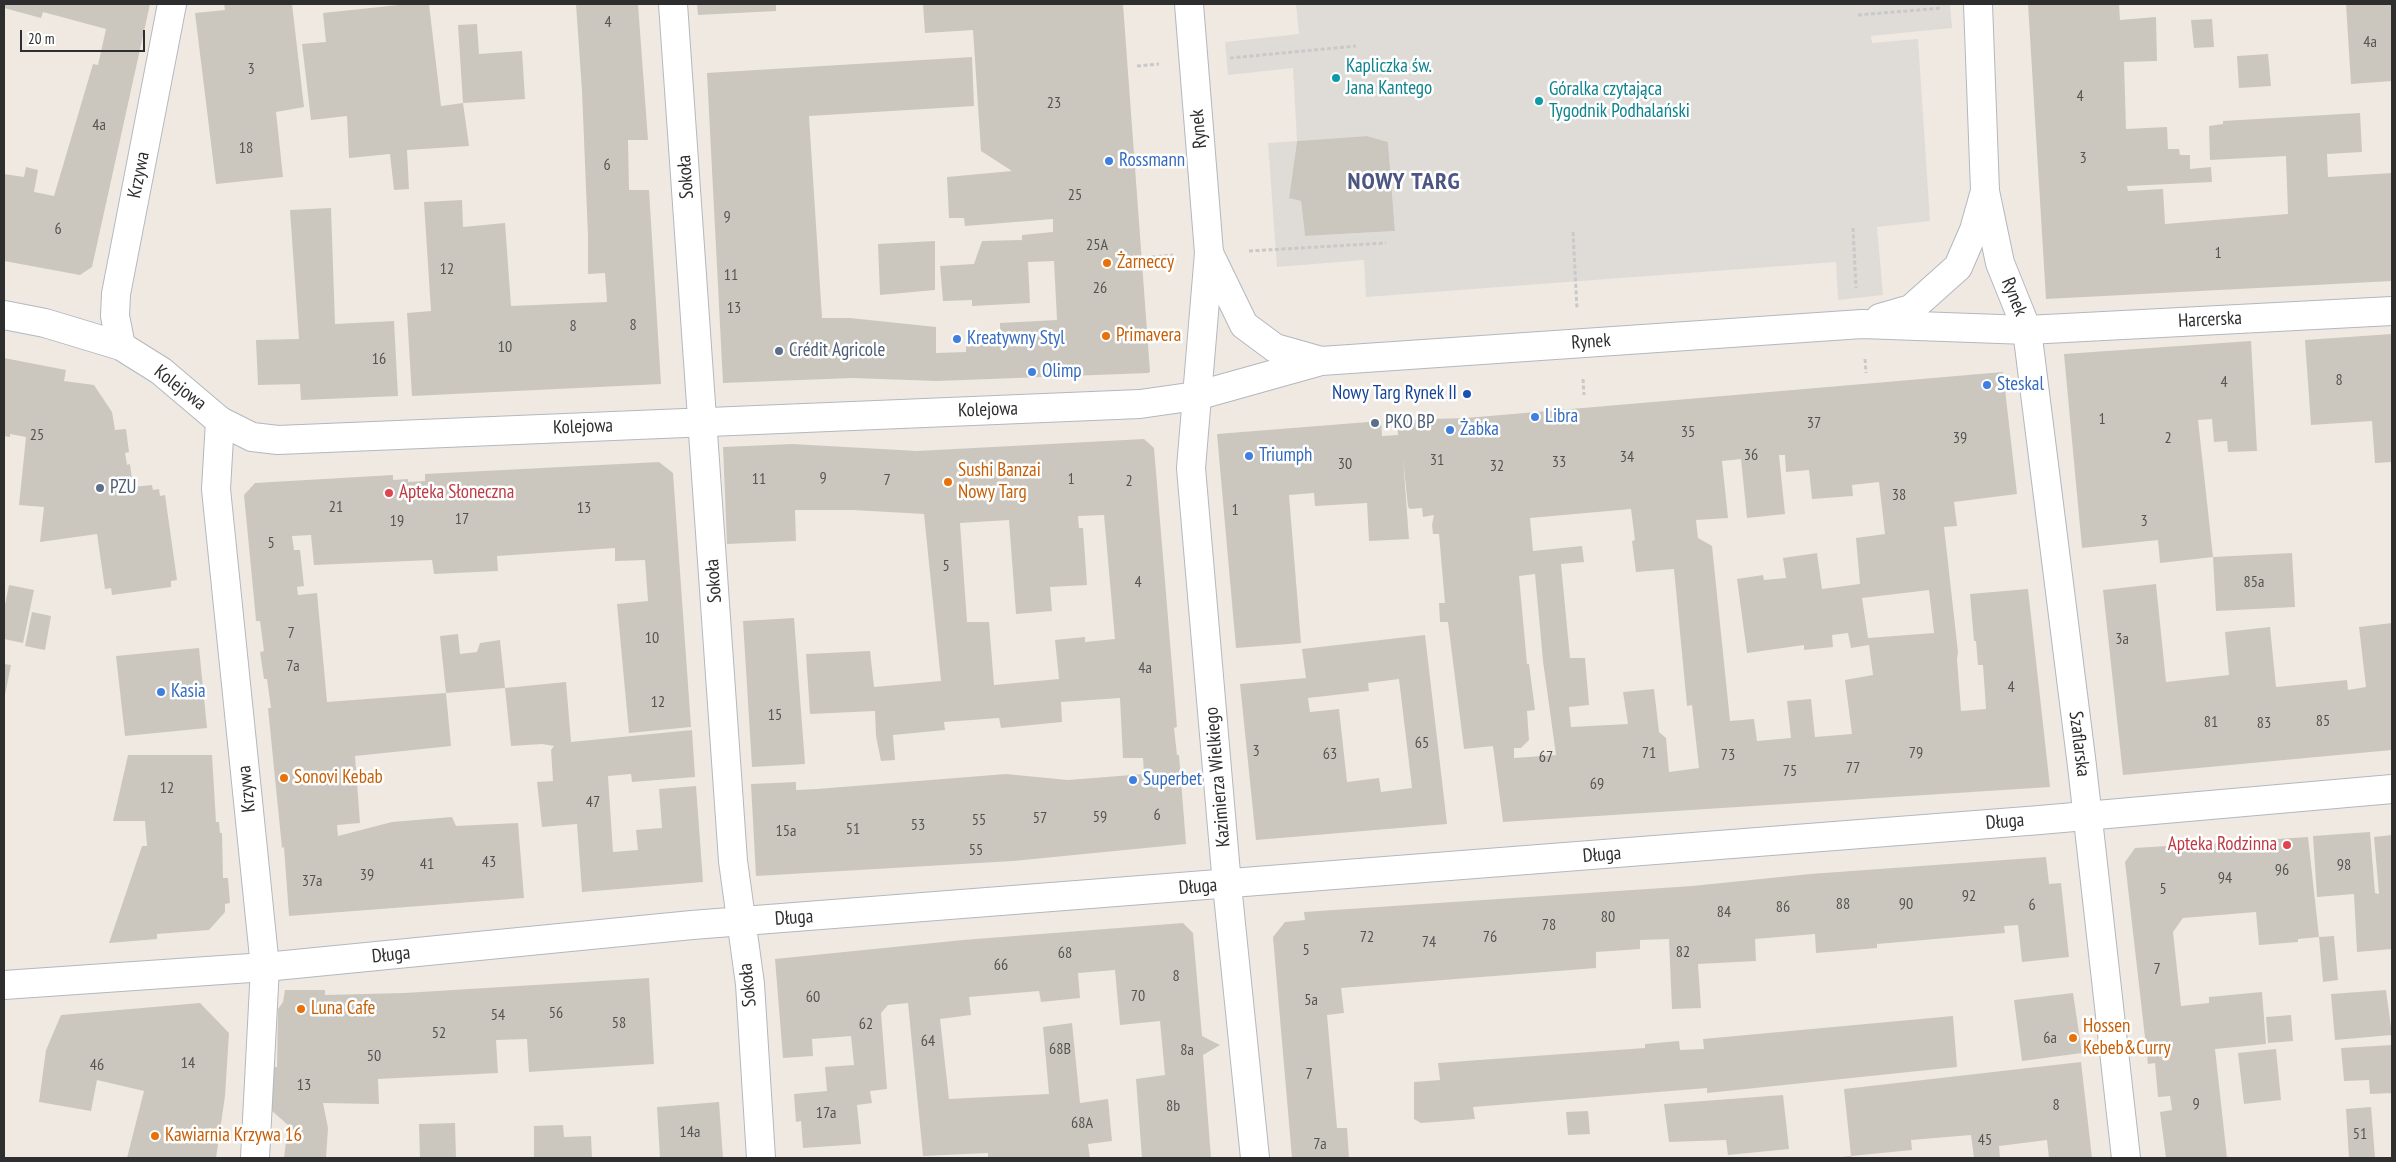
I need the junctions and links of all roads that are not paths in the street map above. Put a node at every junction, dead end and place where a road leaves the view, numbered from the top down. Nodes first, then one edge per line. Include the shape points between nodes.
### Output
1 (172, 4) edge
2 (673, 4) edge
3 (1189, 4) edge
4 (1978, 4) edge
5 (1985, 191) junction
6 (1209, 253) junction
7 (1859, 311) junction
8 (2392, 311) edge
9 (4, 315) edge
10 (2027, 330) junction
11 (121, 346) junction
12 (1321, 361) junction
13 (1196, 396) junction
14 (220, 421) junction
15 (703, 422) junction
16 (2392, 789) edge
17 (2088, 815) junction
18 (1227, 885) junction
19 (741, 922) junction
20 (265, 967) junction
21 (4, 985) edge
22 (255, 1158) edge
23 (760, 1158) edge
24 (1255, 1158) edge
25 (2126, 1158) edge

1 - 11 street, Krzywa via 116,294 115,316
2 - 15 street, Sokoła
3 - 6 street, Rynek
4 - 5 street, Rynek
5 - 7 street, Rynek via 1974,230 1958,267 1911,310
5 - 10 street, Rynek via 2000,263
6 - 12 street, Rynek via 1244,325 1275,348
6 - 13 street, Rynek
7 - 10 street, Rynek
7 - 12 street, Rynek
8 - 10 street, Harcerska
9 - 11 street, Kolejowa via 45,323
10 - 17 street, Szaflarska
11 - 14 street, Kolejowa via 160,371
12 - 13 street, Rynek
13 - 15 street, Kolejowa via 1140,404
13 - 18 street, Kazimierza Wielkiego via 1191,468
14 - 15 street, Kolejowa via 252,438 278,440
14 - 20 street, Krzywa via 216,489
15 - 19 street, Sokoła via 733,861
16 - 17 street, Długa
17 - 18 street, Długa
17 - 25 street, Szaflarska
18 - 19 street, Długa
18 - 24 street, Kazimierza Wielkiego
19 - 20 street, Długa
19 - 23 street, Sokoła via 750,984
20 - 21 street, Długa
20 - 22 street, Krzywa

